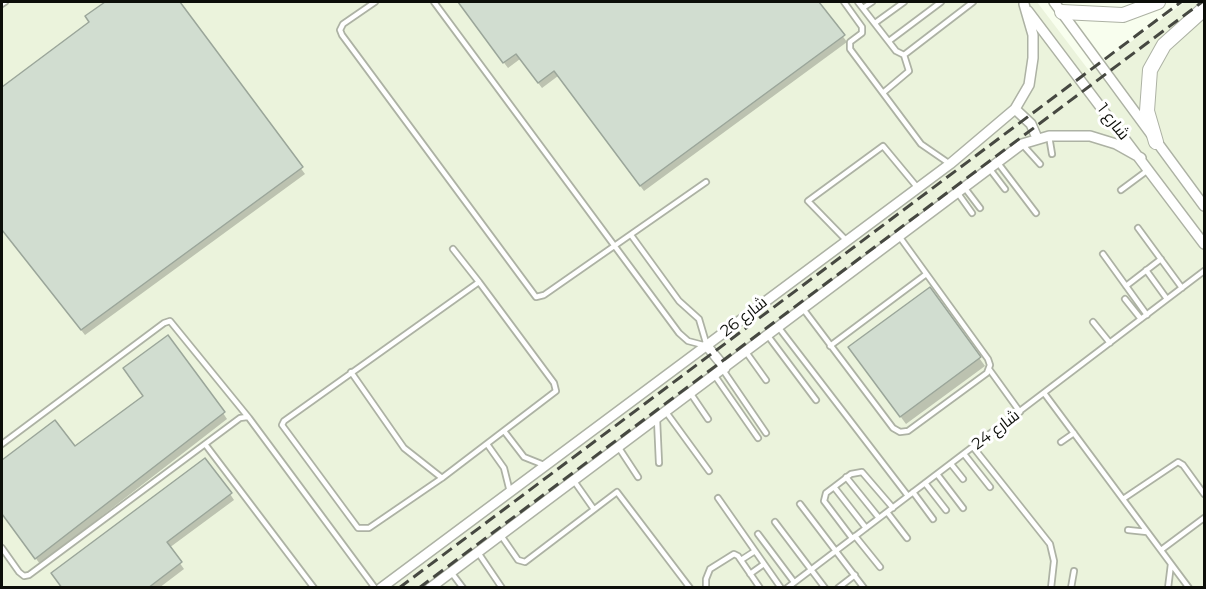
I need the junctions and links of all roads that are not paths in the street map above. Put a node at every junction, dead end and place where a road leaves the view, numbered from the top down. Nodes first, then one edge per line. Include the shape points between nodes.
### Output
1 (375, 2) edge
2 (434, 2) edge
3 (844, 2) edge
4 (858, 2) edge
5 (872, 2) edge
6 (904, 2) edge
7 (941, 2) edge
8 (973, 2) edge
9 (1158, 2) edge
10 (1023, 3) edge
11 (1058, 7) edge
12 (863, 8) junction
13 (1204, 9) edge
14 (875, 23) junction
15 (889, 41) junction
16 (904, 55) junction
17 (884, 92) junction
18 (1015, 109) junction
19 (1049, 136) junction
20 (1037, 138) junction
21 (1156, 142) junction
22 (1022, 144) junction
23 (1052, 154) dead end
24 (1141, 158) junction
25 (998, 162) junction
26 (950, 164) junction
27 (1040, 164) dead end
28 (989, 168) junction
29 (1150, 169) junction
30 (706, 182) dead end
31 (917, 187) junction
32 (961, 189) junction
33 (1005, 189) dead end
34 (1121, 190) dead end
35 (1204, 206) edge
36 (980, 208) dead end
37 (972, 213) dead end
38 (1036, 213) dead end
39 (1138, 228) dead end
40 (631, 235) junction
41 (899, 236) junction
42 (845, 239) junction
43 (1204, 244) edge
44 (614, 246) junction
45 (453, 249) dead end
46 (1102, 254) dead end
47 (1161, 258) junction
48 (1146, 270) junction
49 (1204, 271) edge
50 (925, 274) junction
51 (479, 282) junction
52 (1126, 286) junction
53 (1182, 288) junction
54 (1125, 299) dead end
55 (1167, 299) junction
56 (804, 310) junction
57 (1147, 315) junction
58 (1141, 319) junction
59 (1093, 322) dead end
60 (778, 328) junction
61 (768, 336) junction
62 (1110, 343) junction
63 (707, 346) junction
64 (830, 346) junction
65 (746, 352) junction
66 (989, 369) junction
67 (721, 371) junction
68 (351, 372) junction
69 (766, 380) dead end
70 (1044, 393) junction
71 (691, 394) junction
72 (816, 400) dead end
73 (666, 412) junction
74 (1020, 412) junction
75 (249, 418) junction
76 (657, 419) junction
77 (708, 419) dead end
78 (504, 431) junction
79 (766, 433) dead end
80 (1074, 433) junction
81 (758, 438) dead end
82 (1061, 442) dead end
83 (2, 444) edge
84 (205, 444) junction
85 (487, 444) junction
86 (973, 447) junction
87 (619, 448) junction
88 (964, 454) junction
89 (659, 463) dead end
90 (951, 464) junction
91 (546, 466) junction
92 (709, 471) dead end
93 (937, 474) junction
94 (638, 477) dead end
95 (846, 477) junction
96 (442, 478) junction
97 (963, 479) dead end
98 (574, 481) junction
99 (925, 483) junction
100 (834, 487) junction
101 (990, 487) dead end
102 (511, 492) junction
103 (910, 494) junction
104 (1204, 494) edge
105 (718, 498) dead end
106 (1123, 499) junction
107 (800, 504) dead end
108 (893, 507) junction
109 (963, 507) dead end
110 (593, 508) junction
111 (945, 510) dead end
112 (887, 512) junction
113 (879, 518) junction
114 (1204, 518) edge
115 (933, 519) dead end
116 (775, 522) dead end
117 (866, 528) junction
118 (1128, 530) dead end
119 (1148, 532) junction
120 (500, 534) junction
121 (758, 534) dead end
122 (854, 537) junction
123 (907, 538) dead end
124 (2, 548) edge
125 (836, 550) junction
126 (1161, 550) junction
127 (477, 551) junction
128 (755, 551) junction
129 (741, 560) junction
130 (764, 564) junction
131 (1171, 564) junction
132 (880, 567) dead end
133 (811, 569) junction
134 (1074, 571) dead end
135 (451, 572) junction
136 (750, 574) junction
137 (855, 575) junction
138 (794, 582) junction
139 (314, 588) edge
140 (375, 588) edge
141 (381, 588) edge
142 (430, 588) edge
143 (463, 588) edge
144 (502, 588) edge
145 (690, 588) edge
146 (706, 588) edge
147 (760, 588) edge
148 (781, 588) edge
149 (787, 588) edge
150 (825, 588) edge
151 (838, 588) edge
152 (864, 588) edge
153 (1051, 588) edge
154 (1071, 588) edge
155 (1168, 588) edge
156 (1189, 588) edge

1 - 44 lane via 344,24 342,35 534,295 540,297
2 - 44 lane
3 - 17 lane via 862,27 862,33 850,42 850,49
4 - 12 lane
5 - 12 lane
6 - 14 lane
7 - 15 lane
8 - 16 lane
9 - 11 main road via 1123,15
10 - 18 street, شارع 26 via 1033,35 1032,69 1029,85
10 - 24 street, شارع 1
11 - 21 street, شارع 1
12 - 14 lane
13 - 21 main road via 1164,45 1150,70 1147,111
14 - 15 lane
15 - 16 lane
16 - 17 lane via 909,71
17 - 26 lane via 921,144
18 - 20 street via 1031,124
18 - 26 street, شارع 26
19 - 20 street, شارع 26
19 - 23 lane
19 - 24 street, شارع 26 via 1096,137
20 - 22 street, شارع 26
21 - 35 street, شارع 1
22 - 25 street, شارع 26
22 - 27 lane
24 - 29 street, شارع 1
25 - 28 street, شارع 26
25 - 38 lane
26 - 31 street, شارع 26
28 - 32 street, شارع 26
28 - 33 lane
29 - 34 lane
29 - 43 street, شارع 1
30 - 40 lane
31 - 42 street, شارع 26
31 - 42 lane via 883,146 808,201
32 - 36 lane
32 - 37 lane
32 - 41 street, شارع 26
39 - 47 lane
40 - 44 lane
40 - 63 lane via 679,301 699,319
41 - 50 lane
41 - 56 street, شارع 26
42 - 63 street, شارع 26
44 - 63 lane via 683,338
45 - 51 lane
46 - 52 lane
47 - 48 lane
47 - 53 lane
48 - 52 lane
48 - 55 lane
49 - 53 lane, شارع 24
50 - 64 lane
50 - 66 lane via 988,359
51 - 68 lane
51 - 78 lane via 556,387 553,394
52 - 57 lane
53 - 55 lane, شارع 24
54 - 58 lane
55 - 57 lane, شارع 24
56 - 60 street, شارع 26
56 - 64 lane
57 - 58 lane, شارع 24
58 - 62 lane, شارع 24
59 - 62 lane
60 - 61 street, شارع 26
60 - 103 lane
61 - 65 street, شارع 26
61 - 72 lane
62 - 70 lane, شارع 24
63 - 67 street
63 - 91 street, شارع 26
64 - 66 lane via 900,432 908,431
65 - 67 street, شارع 26
65 - 69 lane
66 - 74 lane
67 - 71 street, شارع 26
67 - 79 lane
67 - 81 lane
68 - 96 lane via 404,448
68 - 96 lane via 282,425 353,524 369,528
70 - 74 lane, شارع 24
70 - 80 lane
71 - 73 street, شارع 26
71 - 77 lane
73 - 76 street, شارع 26
73 - 92 lane
74 - 86 lane, شارع 24
75 - 83 lane via 169,320
75 - 84 lane via 240,418
75 - 140 lane
76 - 87 street, شارع 26
76 - 89 lane
78 - 85 lane
78 - 91 lane via 524,457
80 - 82 lane
80 - 106 lane
84 - 124 lane via 29,575 19,572
84 - 139 lane
85 - 96 lane
85 - 102 lane via 504,468
86 - 88 lane, شارع 24
86 - 153 lane via 1050,544 1054,561
87 - 94 lane
87 - 98 street, شارع 26
88 - 90 lane, شارع 24
88 - 101 lane
90 - 93 lane, شارع 24
90 - 97 lane
91 - 102 street, شارع 26
93 - 99 lane, شارع 24
93 - 109 lane
95 - 100 lane
95 - 108 lane via 854,472 866,474
95 - 113 lane
98 - 110 lane
98 - 120 street, شارع 26
99 - 103 lane, شارع 24
99 - 111 lane
100 - 117 lane
100 - 122 lane via 826,493 824,501
102 - 141 street, شارع 26
103 - 108 lane, شارع 24
103 - 115 lane
104 - 106 lane via 1183,465 1175,462
105 - 128 lane
106 - 119 lane
107 - 125 lane
108 - 112 lane, شارع 24
110 - 120 lane via 525,562 518,560
110 - 145 lane via 614,492 619,493
112 - 113 lane, شارع 24
112 - 123 lane
113 - 117 lane, شارع 24
114 - 126 lane
116 - 133 lane
117 - 122 lane, شارع 24
118 - 119 lane
119 - 126 lane
120 - 127 street, شارع 26
121 - 138 lane
122 - 125 lane, شارع 24
122 - 132 lane
125 - 133 lane, شارع 24
125 - 137 lane
126 - 131 lane
127 - 135 street, شارع 26
127 - 144 lane
128 - 129 lane
128 - 130 lane
129 - 136 lane
129 - 146 lane via 734,554 710,569
130 - 136 lane
130 - 148 lane
131 - 155 lane
131 - 156 lane
133 - 138 lane, شارع 24
133 - 150 lane
134 - 154 lane
135 - 142 street, شارع 26
135 - 143 lane
136 - 147 lane
137 - 151 lane
137 - 152 lane
138 - 149 lane, شارع 24

